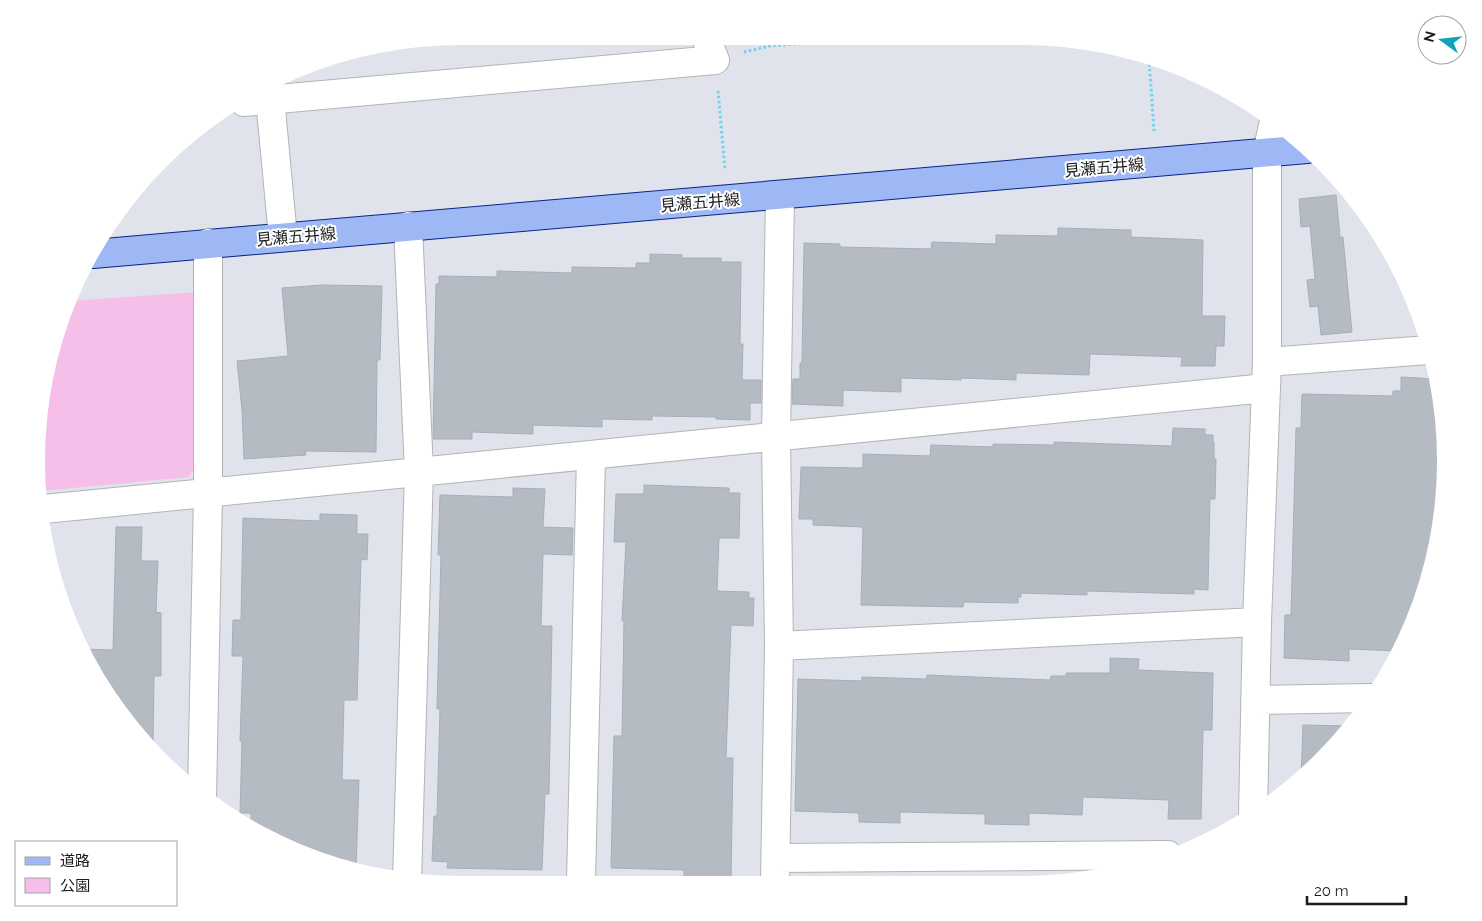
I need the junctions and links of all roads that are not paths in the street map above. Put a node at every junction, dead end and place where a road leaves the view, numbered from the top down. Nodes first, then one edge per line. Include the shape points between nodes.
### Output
1 (710, 49) edge
2 (270, 94) edge
3 (1272, 130) edge
4 (1297, 150) edge
5 (1267, 153) junction
6 (780, 196) junction
7 (408, 226) junction
8 (283, 237) junction
9 (208, 244) junction
10 (101, 253) edge
11 (1422, 351) edge
12 (1267, 362) junction
13 (1266, 388) junction
14 (776, 437) junction
15 (591, 455) junction
16 (419, 472) junction
17 (208, 493) junction
18 (48, 509) edge
19 (1257, 622) junction
20 (779, 646) junction
21 (1362, 698) edge
22 (1255, 700) junction
23 (202, 785) edge
24 (1253, 805) edge
25 (1149, 856) edge
26 (775, 870) edge
27 (407, 872) edge
28 (581, 876) edge

1 - 2 street
2 - 8 street
3 - 5 street
4 - 5 main road, 見瀬五井線
5 - 6 main road, 見瀬五井線
5 - 12 street
6 - 7 main road, 見瀬五井線
6 - 14 street
7 - 8 main road, 見瀬五井線
7 - 16 street
8 - 9 main road, 見瀬五井線
9 - 10 main road, 見瀬五井線
9 - 17 street
11 - 12 street
12 - 13 street
13 - 14 street
13 - 19 street
14 - 15 street
14 - 20 street
15 - 16 street
15 - 28 street
16 - 17 street
16 - 27 street
17 - 18 street
17 - 23 street
19 - 20 street
19 - 22 street
20 - 26 street
21 - 22 street
22 - 24 street
25 - 26 street

